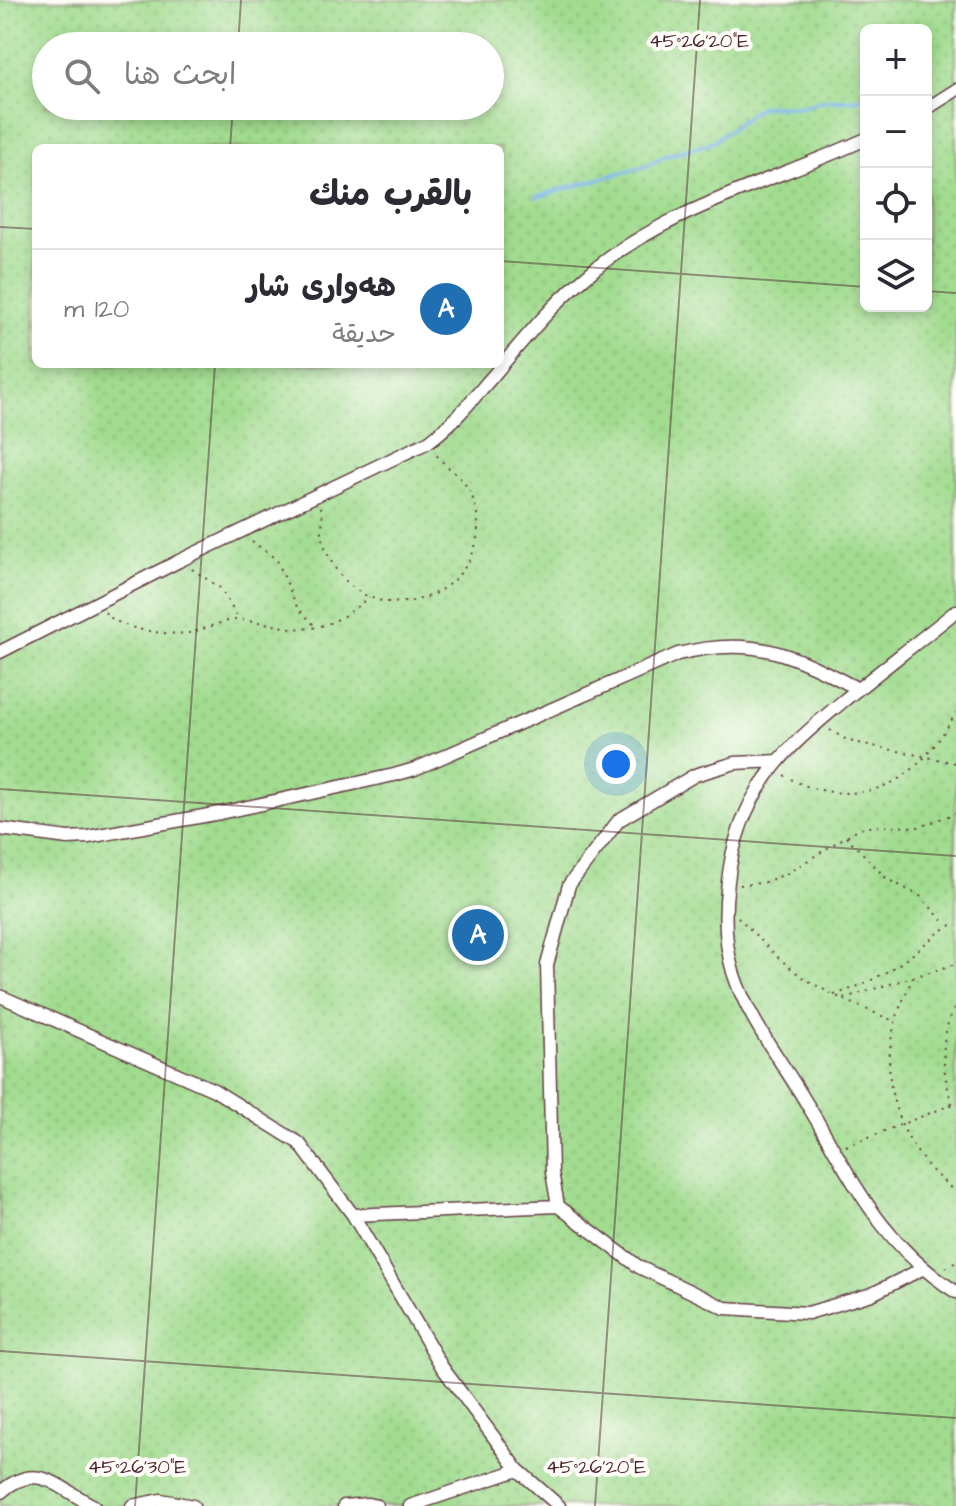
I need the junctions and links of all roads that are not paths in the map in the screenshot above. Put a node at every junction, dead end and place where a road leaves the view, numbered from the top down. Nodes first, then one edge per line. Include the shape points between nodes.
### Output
1 (956, 90) edge
2 (932, 105) edge
3 (860, 142) edge
4 (504, 365) edge
5 (501, 368) edge
6 (956, 611) edge
7 (0, 652) edge
8 (858, 689) junction
9 (776, 764) junction
10 (0, 829) edge
11 (0, 996) edge
12 (558, 1206) junction
13 (353, 1215) junction
14 (922, 1269) junction
15 (956, 1292) edge
16 (518, 1470) junction
17 (0, 1493) edge
18 (157, 1503) edge
19 (94, 1506) edge
20 (132, 1506) edge
21 (193, 1506) edge
22 (344, 1506) edge
23 (377, 1506) edge
24 (410, 1506) edge
25 (559, 1506) edge

1 - 2 street
3 - 4 street via 661,226 602,264 565,296
5 - 7 street via 428,442
6 - 8 street
8 - 9 street
8 - 10 street via 771,650 704,647 394,775 88,837
9 - 12 street via 735,763 695,775 619,820 569,885 547,965 552,1172
9 - 14 street via 747,809 727,884 727,946 733,971 879,1223
11 - 13 street via 226,1098 299,1143
12 - 13 street
12 - 14 street via 639,1267 725,1308 808,1313 872,1294
13 - 16 street via 442,1367
14 - 15 street
16 - 24 street
16 - 25 street
17 - 19 street via 21,1480 47,1479
18 - 20 street
18 - 21 street
22 - 23 street

